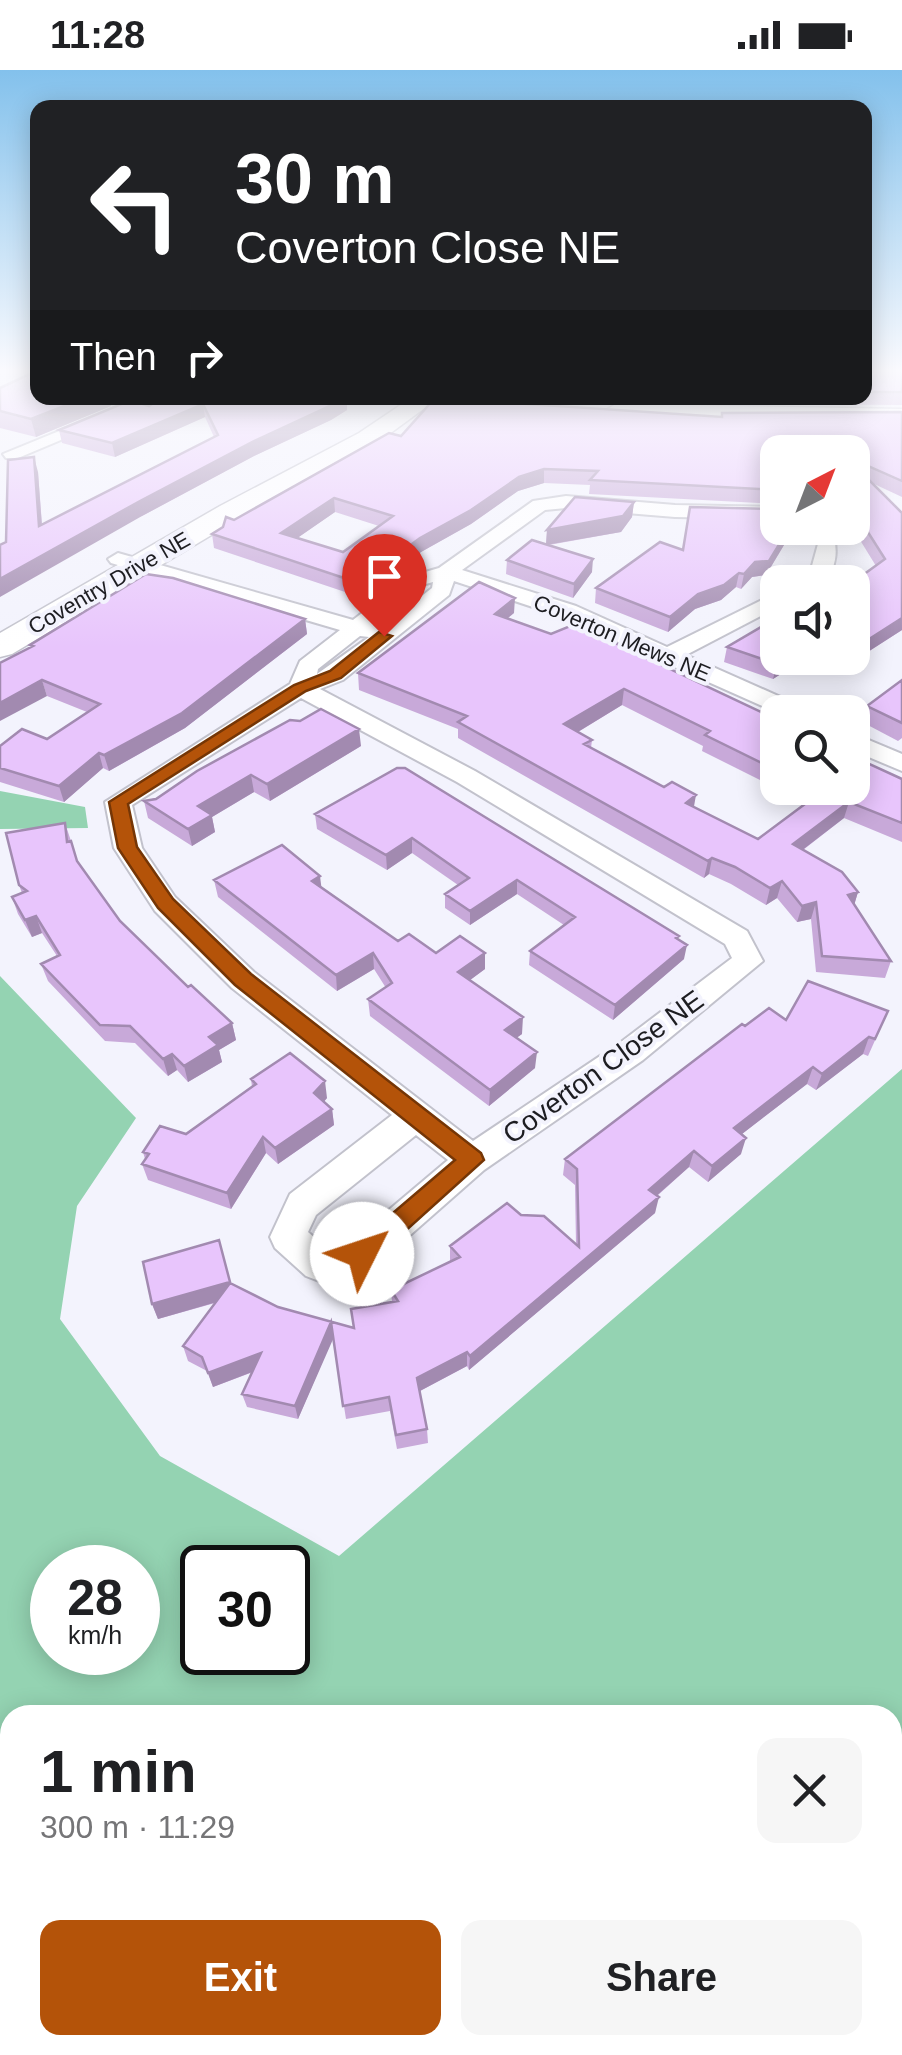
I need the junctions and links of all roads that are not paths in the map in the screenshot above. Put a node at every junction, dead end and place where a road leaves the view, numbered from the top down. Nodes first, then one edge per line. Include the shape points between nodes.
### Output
1 (308, 463) edge
2 (760, 513) edge
3 (140, 556) junction
4 (446, 572) junction
5 (268, 583) junction
6 (248, 596) junction
7 (760, 607) edge
8 (378, 625) junction
9 (0, 626) edge
10 (0, 647) edge
11 (669, 655) junction
12 (300, 688) junction
13 (760, 696) edge
14 (870, 749) edge
15 (902, 764) edge
16 (416, 1116) junction
17 (472, 1160) junction

1 - 3 street, Coventry Drive NE
2 - 4 street, Coverton Close NE via 540,505
3 - 5 street
3 - 6 street
3 - 9 street, Coventry Drive NE
3 - 10 street, Coventry Drive NE
4 - 8 street, Coverton Close NE via 442,591
4 - 11 street, Coverton Mews NE via 568,611
5 - 6 street
5 - 8 street
6 - 8 street
7 - 11 street
8 - 12 street, Coverton Close NE via 335,675
11 - 13 street, Coverton Mews NE
12 - 16 street, Coverton Close NE via 118,802 128,848 166,904 243,980
12 - 17 street, Coverton Close NE via 414,746 738,938 748,961 632,1051
14 - 15 street
16 - 17 street, Coverton Close NE
16 - 17 street via 303,1204 288,1237 319,1266 362,1254

